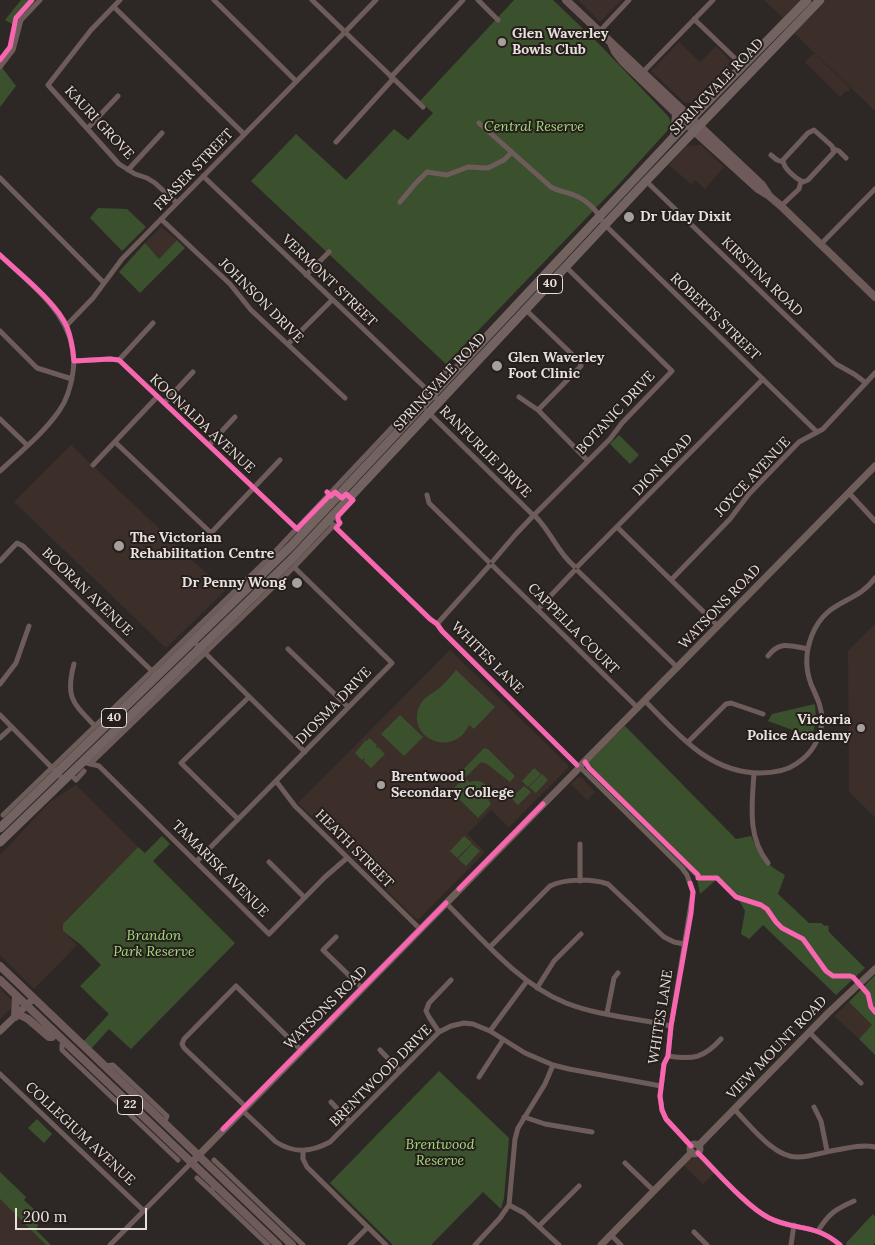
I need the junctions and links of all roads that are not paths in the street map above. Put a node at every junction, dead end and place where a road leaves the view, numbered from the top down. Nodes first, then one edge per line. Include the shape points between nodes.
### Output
1 (40, 0) edge
2 (120, 0) edge
3 (214, 0) edge
4 (312, 0) edge
5 (376, 0) edge
6 (463, 0) edge
7 (478, 0) edge
8 (566, 0) edge
9 (629, 0) edge
10 (712, 0) edge
11 (807, 0) edge
12 (820, 0) edge
13 (114, 7) junction
14 (694, 19) junction
15 (498, 20) dead end
16 (345, 32) junction
17 (599, 32) junction
18 (772, 42) junction
19 (743, 66) junction
20 (0, 67) edge
21 (641, 74) junction
22 (392, 78) junction
23 (296, 81) junction
24 (118, 96) dead end
25 (423, 107) dead end
26 (700, 109) junction
27 (679, 111) junction
28 (708, 117) junction
29 (689, 121) junction
30 (479, 124) dead end
31 (88, 128) junction
32 (697, 128) junction
33 (162, 133) dead end
34 (244, 134) junction
35 (674, 137) junction
36 (706, 137) junction
37 (685, 140) junction
38 (336, 142) dead end
39 (834, 149) junction
40 (512, 152) junction
41 (771, 155) dead end
42 (846, 158) dead end
43 (783, 162) junction
44 (128, 170) junction
45 (202, 176) junction
46 (0, 178) edge
47 (646, 181) junction
48 (801, 181) junction
49 (875, 189) edge
50 (400, 202) dead end
51 (177, 203) junction
52 (780, 206) junction
53 (600, 216) junction
54 (162, 219) junction
55 (605, 225) junction
56 (821, 244) junction
57 (328, 252) dead end
58 (0, 254) edge
59 (566, 267) junction
60 (306, 275) junction
61 (104, 283) junction
62 (873, 292) edge
63 (332, 300) junction
64 (526, 310) junction
65 (153, 324) dead end
66 (66, 326) junction
67 (0, 331) edge
68 (288, 344) junction
69 (119, 360) junction
70 (74, 361) junction
71 (449, 368) dead end
72 (193, 372) dead end
73 (875, 373) edge
74 (762, 379) junction
75 (72, 380) junction
76 (866, 383) junction
77 (430, 392) junction
78 (157, 397) junction
79 (519, 397) dead end
80 (345, 398) dead end
81 (440, 402) junction
82 (164, 403) junction
83 (422, 406) junction
84 (538, 410) junction
85 (430, 413) junction
86 (235, 417) dead end
87 (0, 418) edge
88 (817, 432) junction
89 (115, 442) junction
90 (27, 445) junction
91 (209, 445) junction
92 (280, 460) dead end
93 (587, 460) junction
94 (93, 465) dead end
95 (875, 466) edge
96 (0, 471) edge
97 (254, 488) junction
98 (848, 493) junction
99 (427, 495) dead end
100 (534, 515) junction
101 (328, 520) junction
102 (875, 521) edge
103 (617, 527) junction
104 (299, 532) junction
105 (0, 561) edge
106 (491, 563) junction
107 (294, 567) junction
108 (576, 568) junction
109 (875, 578) edge
110 (672, 579) junction
111 (538, 609) junction
112 (437, 624) junction
113 (29, 626) dead end
114 (718, 626) junction
115 (200, 629) junction
116 (199, 648) junction
117 (288, 649) dead end
118 (808, 649) junction
119 (768, 656) dead end
120 (74, 664) dead end
121 (678, 668) junction
122 (155, 673) junction
123 (0, 684) edge
124 (249, 697) junction
125 (645, 701) junction
126 (348, 708) junction
127 (638, 708) junction
128 (763, 714) dead end
129 (0, 715) edge
130 (95, 726) junction
131 (12, 727) junction
132 (0, 738) edge
133 (688, 742) junction
134 (305, 752) junction
135 (97, 757) junction
136 (86, 766) junction
137 (99, 766) junction
138 (580, 767) junction
139 (54, 771) junction
140 (754, 773) junction
141 (67, 777) junction
142 (276, 781) junction
143 (3, 815) dead end
144 (238, 819) junction
145 (0, 828) edge
146 (0, 842) edge
147 (580, 844) dead end
148 (347, 858) junction
149 (196, 862) junction
150 (269, 862) dead end
151 (768, 863) dead end
152 (580, 881) junction
153 (304, 897) junction
154 (446, 903) junction
155 (420, 929) junction
156 (581, 934) dead end
157 (336, 937) dead end
158 (684, 944) junction
159 (490, 947) junction
160 (0, 966) edge
161 (875, 968) edge
162 (618, 973) dead end
163 (0, 980) edge
164 (451, 980) dead end
165 (527, 981) junction
166 (362, 988) junction
167 (537, 988) junction
168 (16, 996) junction
169 (33, 998) junction
170 (26, 1006) junction
171 (607, 1013) junction
172 (17, 1015) junction
173 (671, 1026) junction
174 (0, 1031) edge
175 (490, 1031) junction
176 (439, 1032) junction
177 (810, 1033) junction
178 (56, 1034) junction
179 (721, 1039) dead end
180 (503, 1040) junction
181 (301, 1050) junction
182 (380, 1050) dead end
183 (668, 1056) junction
184 (553, 1064) junction
185 (400, 1071) junction
186 (0, 1074) edge
187 (479, 1078) dead end
188 (861, 1083) dead end
189 (661, 1086) junction
190 (331, 1102) dead end
191 (814, 1107) dead end
192 (244, 1108) junction
193 (734, 1109) junction
194 (524, 1117) junction
195 (350, 1122) junction
196 (592, 1132) dead end
197 (166, 1144) junction
198 (875, 1148) edge
199 (695, 1149) junction
200 (303, 1151) junction
201 (827, 1152) junction
202 (198, 1155) junction
203 (178, 1160) dead end
204 (214, 1160) dead end
205 (191, 1163) junction
206 (625, 1163) dead end
207 (197, 1178) dead end
208 (579, 1186) dead end
209 (213, 1188) junction
210 (654, 1191) junction
211 (246, 1195) junction
212 (854, 1201) dead end
213 (509, 1204) junction
214 (144, 1210) junction
215 (794, 1225) junction
216 (539, 1226) junction
217 (368, 1227) junction
218 (818, 1231) junction
219 (694, 1232) dead end
220 (611, 1235) junction
221 (110, 1245) edge
222 (268, 1245) edge
223 (278, 1245) edge
224 (292, 1245) edge
225 (303, 1245) edge
226 (350, 1245) edge
227 (386, 1245) edge
228 (475, 1245) edge
229 (559, 1245) edge
230 (601, 1245) edge
231 (621, 1245) edge
232 (707, 1245) edge
233 (791, 1245) edge
234 (840, 1245) edge

1 - 20 street via 21,20 12,50
2 - 13 street, KAURI GROVE
3 - 23 street
4 - 16 street
5 - 16 street, FRASER STREET
6 - 22 street
7 - 15 street
8 - 17 main road
9 - 17 street
10 - 14 street
11 - 18 highway, SPRINGVALE ROAD / 40
12 - 18 highway, SPRINGVALE ROAD / 40
13 - 31 street, KAURI GROVE via 91,30 48,85
13 - 34 street
14 - 19 street
14 - 21 street
16 - 22 street
16 - 23 street, FRASER STREET
17 - 21 main road via 618,47
18 - 19 highway, SPRINGVALE ROAD / 40
18 - 28 highway, SPRINGVALE ROAD / 40
19 - 26 highway, SPRINGVALE ROAD / 40
21 - 27 main road
22 - 25 street
22 - 38 street
23 - 34 street, FRASER STREET
24 - 31 street
26 - 27 main road
26 - 29 highway, SPRINGVALE ROAD / 40
27 - 29 main road
27 - 35 main road
28 - 32 highway, SPRINGVALE ROAD / 40
28 - 36 main road
29 - 32 main road
29 - 35 highway, SPRINGVALE ROAD / 40
30 - 40 street, ROBERTS STREET
31 - 44 street, KAURI GROVE
32 - 36 main road
32 - 37 highway, SPRINGVALE ROAD / 40
33 - 44 street
34 - 45 street, FRASER STREET
35 - 53 highway, SPRINGVALE ROAD / 40
36 - 37 main road
36 - 52 main road via 758,189
37 - 47 highway, SPRINGVALE ROAD / 40
39 - 42 street
39 - 43 street via 819,133 812,131
39 - 48 street via 807,181
40 - 50 street via 488,168 468,167 447,175 427,172
40 - 53 street, ROBERTS STREET via 551,187 584,200
41 - 43 street
43 - 48 street
44 - 51 street, KAURI GROVE via 156,183
45 - 51 street, FRASER STREET
45 - 60 street, VERMONT STREET
46 - 61 street
47 - 55 highway, SPRINGVALE ROAD / 40
47 - 76 street, KIRSTINA ROAD via 836,364
48 - 52 street via 799,189
49 - 56 street
51 - 54 street, FRASER STREET
52 - 56 main road
53 - 55 street, ROBERTS STREET
53 - 77 highway, SPRINGVALE ROAD / 40
54 - 61 street, FRASER STREET via 122,259
54 - 68 street, JOHNSON DRIVE
55 - 59 highway, SPRINGVALE ROAD / 40
55 - 74 street, ROBERTS STREET
56 - 62 main road
57 - 60 street
58 - 66 street via 47,300
59 - 64 highway, SPRINGVALE ROAD / 40
59 - 93 street, BOTANIC DRIVE via 672,371
60 - 63 street, VERMONT STREET
61 - 66 street, FRASER STREET
63 - 68 street
63 - 77 street, VERMONT STREET
64 - 81 highway, SPRINGVALE ROAD / 40
64 - 84 street via 580,362 580,366
65 - 69 street
66 - 70 street
67 - 75 street via 37,368
68 - 80 street, JOHNSON DRIVE
69 - 70 street
69 - 78 street, KOONALDA AVENUE
70 - 75 street
71 - 77 street, SPRINGVALE ROAD
72 - 82 street
73 - 76 street, JOYCE AVENUE
74 - 88 street, ROBERTS STREET
74 - 103 street, DION ROAD
75 - 90 street via 60,410
76 - 88 street, JOYCE AVENUE
77 - 81 street, VERMONT STREET
77 - 83 highway, SPRINGVALE ROAD / 40
77 - 104 street, SPRINGVALE ROAD
78 - 82 street, KOONALDA AVENUE
78 - 89 street
79 - 84 street
81 - 85 highway, SPRINGVALE ROAD / 40
82 - 91 street, KOONALDA AVENUE
83 - 85 street, RANFURLIE DRIVE
83 - 101 highway, SPRINGVALE ROAD / 40
84 - 93 street
85 - 100 street, RANFURLIE DRIVE
85 - 101 highway, SPRINGVALE ROAD / 40
86 - 91 street
87 - 90 street
88 - 110 street, JOYCE AVENUE via 799,442
89 - 94 street
89 - 97 street via 211,534
90 - 96 street
91 - 97 street, KOONALDA AVENUE
92 - 97 street
93 - 100 street, BOTANIC DRIVE
95 - 98 street, WATSONS ROAD
97 - 104 street, KOONALDA AVENUE
98 - 102 street
98 - 114 street, WATSONS ROAD
99 - 106 street, CAPPELLA COURT via 429,503
100 - 106 street, BOTANIC DRIVE
100 - 108 street, RANFURLIE DRIVE
101 - 104 highway, SPRINGVALE ROAD / 40
101 - 107 street, SPRINGVALE ROAD
101 - 112 street, WHITES LANE
101 - 116 highway, SPRINGVALE ROAD / 40
103 - 108 street, DION ROAD
103 - 110 street
104 - 115 highway, SPRINGVALE ROAD / 40
105 - 122 street, BOORAN AVENUE via 17,543 24,546
106 - 111 street, CAPPELLA COURT
106 - 112 street, BOTANIC DRIVE
107 - 116 street, SPRINGVALE ROAD
107 - 126 street, DIOSMA DRIVE via 392,663
108 - 111 street, DION ROAD
108 - 121 street, RANFURLIE DRIVE
109 - 118 street via 862,592 839,603 824,616
110 - 114 street
111 - 127 street, CAPPELLA COURT
112 - 138 street, WHITES LANE
113 - 123 street via 16,663
114 - 121 street, WATSONS ROAD
115 - 116 highway, SPRINGVALE ROAD / 40
115 - 122 street, SPRINGVALE ROAD
116 - 122 highway, SPRINGVALE ROAD / 40
116 - 124 street
116 - 135 street, SPRINGVALE ROAD
116 - 136 highway, SPRINGVALE ROAD / 40
117 - 126 street
118 - 119 street via 782,645 774,648
118 - 140 street via 808,672 822,711 816,742 793,766 771,773
120 - 130 street via 69,691 73,702
121 - 125 street, WATSONS ROAD
122 - 130 street, SPRINGVALE ROAD
122 - 139 highway, SPRINGVALE ROAD / 40
124 - 134 street
124 - 144 street via 181,764
125 - 127 street, WATSONS ROAD
125 - 133 street
126 - 134 street, DIOSMA DRIVE
127 - 138 street, WATSONS ROAD
128 - 133 street via 732,703 726,704
129 - 131 street
130 - 139 street, SPRINGVALE ROAD
131 - 132 street
131 - 139 street
133 - 140 street via 714,762 733,770
134 - 142 street, DIOSMA DRIVE
135 - 136 street, SPRINGVALE ROAD
135 - 137 street
136 - 137 street
136 - 141 highway, SPRINGVALE ROAD / 40
137 - 149 street, TAMARISK AVENUE
138 - 154 street, WATSONS ROAD
138 - 158 street, WHITES LANE via 687,875 693,892
139 - 141 street
139 - 143 street, SPRINGVALE ROAD
139 - 145 highway, SPRINGVALE ROAD / 40
140 - 151 street via 753,830 760,852
141 - 146 highway, SPRINGVALE ROAD / 40
142 - 144 street, DIOSMA DRIVE
142 - 148 street, HEATH STREET via 295,806
144 - 149 street, DIOSMA DRIVE
147 - 152 street
148 - 153 street, TAMARISK AVENUE
148 - 155 street, HEATH STREET
149 - 153 street, TAMARISK AVENUE via 269,934
150 - 153 street
152 - 158 street via 608,884 664,937
152 - 159 street via 558,882 550,886
154 - 155 street, WATSONS ROAD
154 - 159 street
155 - 166 street, WATSONS ROAD
156 - 167 street via 554,961
157 - 166 street via 323,950
158 - 173 street, WHITES LANE
159 - 165 street
160 - 169 main road, 22
161 - 177 street, VIEW MOUNT ROAD
162 - 171 street via 614,978
163 - 168 main road, 22
164 - 176 street via 429,1003 426,1011
165 - 167 street
165 - 175 street
166 - 181 street, WATSONS ROAD
167 - 171 street via 565,1002
168 - 170 main road, 22
168 - 172 main road
169 - 170 street
169 - 202 main road, 22
170 - 172 street
170 - 178 main road, 22
171 - 173 street
172 - 174 street
172 - 178 main road via 28,1019 48,1037
173 - 183 street, WHITES LANE
175 - 176 street, BRENTWOOD DRIVE via 464,1023
175 - 180 street, BRENTWOOD DRIVE
176 - 185 street, BRENTWOOD DRIVE
177 - 188 street
177 - 193 street, VIEW MOUNT ROAD
178 - 197 main road, 22
179 - 183 street via 712,1050 699,1056
180 - 184 street, BRENTWOOD DRIVE
180 - 187 street
181 - 192 street, WATSONS ROAD
181 - 192 street via 236,986 182,1044
182 - 185 street
183 - 189 street, WHITES LANE
184 - 189 street, BRENTWOOD DRIVE
184 - 194 street via 545,1084
185 - 195 street, BRENTWOOD DRIVE
186 - 214 street, COLLEGIUM AVENUE
189 - 199 street, WHITES LANE via 662,1110 671,1125
190 - 195 street
191 - 201 street via 822,1121
192 - 200 street via 276,1142
192 - 202 street, WATSONS ROAD
193 - 199 street, VIEW MOUNT ROAD
193 - 201 street via 783,1154 798,1157
194 - 196 street
194 - 213 street via 515,1139
195 - 200 street, BRENTWOOD DRIVE via 330,1142 317,1149
197 - 203 street
197 - 205 main road, 22
198 - 201 street via 865,1146
199 - 210 street, VIEW MOUNT ROAD
199 - 215 street, WHITES LANE via 761,1213
200 - 217 street via 307,1167
202 - 205 street, WATSONS ROAD
202 - 211 main road, 22
204 - 211 street
205 - 209 main road, 22
205 - 214 street
206 - 210 street
207 - 209 street
208 - 216 street
209 - 222 street
209 - 223 main road, 22
210 - 220 street, VIEW MOUNT ROAD
211 - 224 main road, 22
211 - 225 street
212 - 218 street via 826,1217
213 - 216 street
213 - 228 street
214 - 221 street
215 - 218 street, WHITES LANE
215 - 233 street
216 - 229 street
217 - 226 street
217 - 227 street
218 - 234 street, WHITES LANE
219 - 232 street
220 - 230 street, VIEW MOUNT ROAD
220 - 231 street

